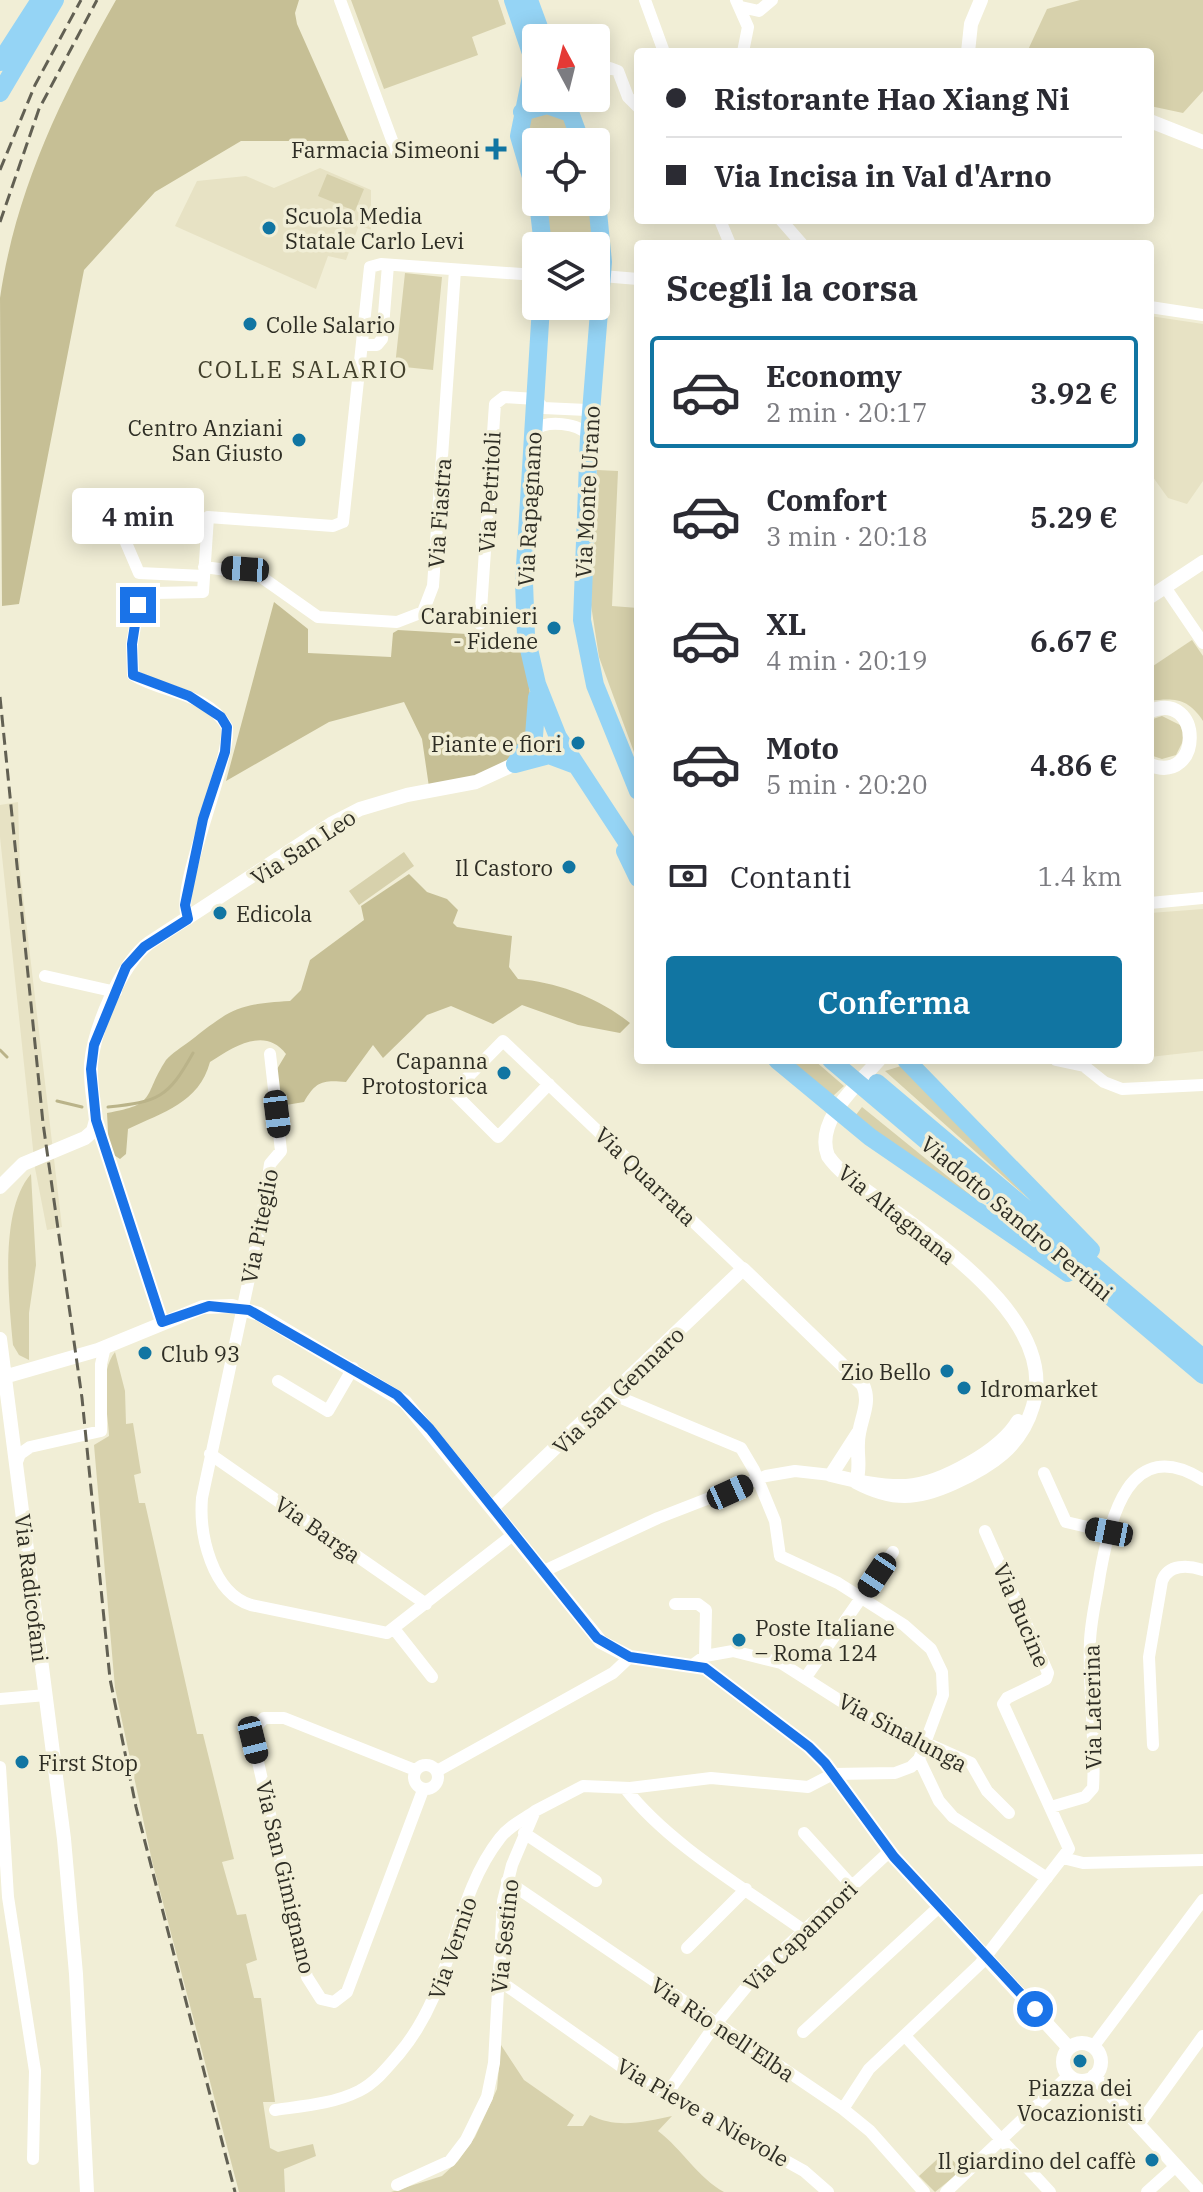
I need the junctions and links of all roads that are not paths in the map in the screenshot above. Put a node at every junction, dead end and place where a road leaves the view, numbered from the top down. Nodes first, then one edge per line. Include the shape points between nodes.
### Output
1 (40, 0) edge
2 (55, 0) edge
3 (340, 0) edge
4 (513, 0) edge
5 (529, 0) edge
6 (645, 0) edge
7 (981, 0) edge
8 (738, 3) edge
9 (768, 5) edge
10 (538, 24) edge
11 (522, 27) edge
12 (748, 27) junction
13 (663, 48) edge
14 (744, 48) edge
15 (968, 48) edge
16 (0, 62) edge
17 (610, 68) edge
18 (0, 93) edge
19 (634, 103) edge
20 (522, 112) edge
21 (1154, 123) edge
22 (1203, 142) edge
23 (522, 150) edge
24 (396, 151) dead end
25 (784, 224) edge
26 (798, 240) edge
27 (388, 265) junction
28 (455, 270) junction
29 (522, 274) edge
30 (610, 277) edge
31 (634, 279) edge
32 (1154, 308) edge
33 (1203, 315) edge
34 (540, 320) edge
35 (599, 320) edge
36 (362, 345) junction
37 (536, 399) junction
38 (592, 404) junction
39 (533, 431) junction
40 (589, 436) junction
41 (81, 495) dead end
42 (1203, 562) edge
43 (204, 571) junction
44 (1165, 587) junction
45 (1154, 594) edge
46 (480, 624) dead end
47 (1203, 643) edge
48 (537, 684) junction
49 (1154, 710) edge
50 (1198, 740) edge
51 (1196, 754) edge
52 (515, 764) junction
53 (573, 764) junction
54 (1154, 765) edge
55 (634, 781) edge
56 (620, 833) junction
57 (634, 853) edge
58 (634, 868) edge
59 (1203, 898) edge
60 (1154, 903) edge
61 (188, 919) junction
62 (45, 976) dead end
63 (116, 992) junction
64 (270, 1054) dead end
65 (782, 1064) edge
66 (836, 1064) edge
67 (855, 1064) edge
68 (876, 1064) edge
69 (910, 1064) edge
70 (1075, 1064) edge
71 (546, 1081) junction
72 (1203, 1085) edge
73 (836, 1112) junction
74 (96, 1120) junction
75 (1, 1185) edge
76 (743, 1269) junction
77 (1003, 1306) junction
78 (1131, 1306) junction
79 (243, 1309) junction
80 (162, 1322) junction
81 (1, 1345) edge
82 (102, 1348) junction
83 (1203, 1358) edge
84 (353, 1368) junction
85 (27, 1372) junction
86 (1203, 1375) edge
87 (4, 1377) junction
88 (278, 1381) dead end
89 (614, 1395) junction
90 (10, 1411) junction
91 (858, 1433) junction
92 (210, 1454) junction
93 (17, 1462) junction
94 (1044, 1473) dead end
95 (831, 1475) junction
96 (759, 1480) junction
97 (1203, 1480) edge
98 (856, 1482) junction
99 (925, 1489) junction
100 (492, 1508) junction
101 (985, 1531) dead end
102 (1109, 1532) junction
103 (514, 1534) junction
104 (893, 1552) dead end
105 (1203, 1570) edge
106 (544, 1571) junction
107 (861, 1598) junction
108 (426, 1604) junction
109 (675, 1604) dead end
110 (395, 1630) junction
111 (630, 1657) junction
112 (700, 1660) junction
113 (432, 1677) dead end
114 (806, 1677) junction
115 (46, 1695) junction
116 (0, 1699) edge
117 (926, 1744) junction
118 (1153, 1745) dead end
119 (919, 1759) junction
120 (415, 1770) junction
121 (0, 1771) edge
122 (437, 1771) junction
123 (833, 1774) junction
124 (625, 1788) junction
125 (423, 1790) junction
126 (1051, 1807) junction
127 (535, 1811) junction
128 (1009, 1813) dead end
129 (524, 1833) junction
130 (804, 1833) dead end
131 (2, 1844) edge
132 (890, 1851) junction
133 (1063, 1858) junction
134 (1203, 1860) edge
135 (1047, 1878) junction
136 (507, 1881) junction
137 (596, 1881) dead end
138 (852, 1886) junction
139 (746, 1889) junction
140 (1203, 1900) edge
141 (939, 1907) junction
142 (803, 1930) junction
143 (687, 1948) dead end
144 (986, 1957) junction
145 (497, 1979) junction
146 (715, 2025) junction
147 (803, 2032) dead end
148 (905, 2036) junction
149 (1203, 2036) edge
150 (1093, 2047) junction
151 (1069, 2048) junction
152 (1069, 2075) junction
153 (1094, 2076) junction
154 (666, 2095) junction
155 (843, 2109) junction
156 (275, 2110) dead end
157 (1138, 2126) junction
158 (1001, 2138) junction
159 (33, 2159) dead end
160 (1176, 2166) junction
161 (397, 2185) dead end
162 (87, 2192) edge
163 (828, 2192) edge
164 (924, 2192) edge
165 (946, 2192) edge
166 (1050, 2192) edge
167 (1147, 2192) edge
168 (1200, 2192) edge

1 - 16 main road
2 - 18 main road
3 - 24 street
4 - 11 main road
5 - 10 main road
6 - 13 street
7 - 15 street
8 - 9 street via 752,12
8 - 12 street
9 - 12 street
12 - 14 street
17 - 19 street via 618,71
20 - 23 main road
21 - 22 street
25 - 26 street
27 - 28 street
27 - 36 street via 375,265 368,272
27 - 36 street via 382,339 377,345
28 - 29 street
28 - 43 street, Via Fiastra via 433,586 423,612 397,622 318,617 257,574
30 - 31 street
32 - 33 street
34 - 37 main road, Via Rapagnano
35 - 38 main road, Via Monte Urano
36 - 43 street via 341,525 208,517
37 - 38 street via 546,409 585,411
37 - 39 main road, Via Rapagnano
37 - 46 street, Via Petritoli via 502,398 494,408
38 - 40 main road, Via Monte Urano
39 - 40 street via 546,424 581,428
39 - 48 main road, Via Rapagnano via 524,614
40 - 55 main road, Via Monte Urano via 581,580 584,638 595,685
41 - 43 street, Via Fiastra via 85,506 124,538 137,572 147,576
42 - 44 street
43 - 61 street via 203,592 154,593 142,599 132,656 134,676 189,696 227,727 185,905
44 - 45 street
44 - 47 street
48 - 52 main road via 534,736
48 - 53 main road, Via Rapagnano
49 - 50 street via 1178,712
50 - 51 street
51 - 54 street via 1174,766
52 - 53 main road via 549,755
52 - 61 street, Via San Leo via 476,782 360,809
53 - 56 main road, Via Rapagnano
56 - 57 main road
56 - 58 main road
59 - 60 street
61 - 63 street, Via San Leo via 136,954
62 - 63 street
63 - 74 street, Via San Leo via 93,1053
64 - 79 street, Via Piteglio via 281,1151 270,1164
65 - 73 main road
66 - 78 main road, Viadotto Sandro Pertini
67 - 78 main road, Viadotto Sandro Pertini
68 - 73 street
69 - 78 main road via 1068,1225
70 - 72 street via 1122,1089
71 - 71 street, Via Quarrata via 503,1041 453,1092 498,1137
71 - 76 street, Via Quarrata
73 - 77 street, Via Altagnana via 824,1133 830,1160 948,1253
73 - 78 main road via 1030,1248
74 - 75 street via 91,1133 23,1164
74 - 80 street, Via San Leo
76 - 89 street, Via San Gennaro
76 - 91 street via 834,1353 867,1392
77 - 99 street, Via Altagnana via 1027,1361 1024,1409 1001,1443
77 - 99 street, Via Altagnana via 1023,1330 1035,1359 1036,1392 1028,1420 997,1460
78 - 83 main road, Viadotto Sandro Pertini
78 - 86 main road, Viadotto Sandro Pertini
79 - 80 street via 209,1306
79 - 84 street
79 - 92 street, Via Piteglio
80 - 82 street
81 - 85 street
81 - 87 street, Via Radicofani
82 - 85 street
82 - 93 street via 103,1428 95,1435 23,1451
84 - 88 street via 328,1411
84 - 100 street via 408,1405
85 - 87 street
85 - 90 street via 15,1388
87 - 90 street, Via Radicofani
89 - 96 street via 738,1446
89 - 100 street, Via San Gennaro
90 - 93 street, Via Radicofani
91 - 95 street
91 - 98 street via 861,1468
92 - 108 street, Via Barga
92 - 110 street, Via Piteglio via 202,1519 217,1573 229,1593 251,1605 384,1633
93 - 115 street, Via Radicofani
94 - 102 street via 1066,1522
95 - 96 street via 795,1471
95 - 98 street
96 - 106 street via 658,1518
96 - 107 street via 778,1527 781,1558
97 - 102 street, Via Laterina via 1178,1467 1147,1470 1127,1488
98 - 99 street, Via Altagnana via 887,1496
100 - 103 street
101 - 126 street, Via Bucine via 1048,1670 1046,1679 1003,1704
102 - 126 street, Via Laterina via 1090,1640 1093,1788 1088,1796
103 - 106 street
103 - 108 street
104 - 107 street
105 - 118 street via 1174,1568 1162,1581 1149,1657
106 - 111 street via 597,1638
107 - 114 street
107 - 117 street via 918,1635 936,1658 943,1695
108 - 110 street
109 - 112 street via 698,1604 706,1610
110 - 113 street
111 - 112 street
111 - 122 street via 613,1673
112 - 114 street, Via Sinalunga via 733,1651 751,1653
112 - 123 street via 803,1743
114 - 117 street, Via Sinalunga via 861,1714
115 - 116 street
115 - 162 street, Via Radicofani via 75,1962
117 - 119 street
117 - 128 street, Via Sinalunga via 973,1765 987,1791
119 - 123 street via 886,1775
119 - 135 street via 953,1817
120 - 122 street via 428,1765
120 - 125 street via 414,1781
120 - 125 street, Via San Gimignano via 284,1718 264,1718 256,1727 253,1740 307,1977 321,1999 334,2002 347,1992
121 - 131 street
122 - 125 street via 435,1785
123 - 124 street via 808,1787 707,1778
123 - 132 street
124 - 127 street via 579,1787
124 - 139 street via 648,1813
126 - 133 street via 1069,1846
127 - 129 street, Via Sestino
127 - 156 street, Via Vernio via 504,1833 484,1863 435,1999 391,2064 371,2084 342,2098
129 - 136 street, Via Sestino
129 - 137 street
130 - 138 street
131 - 159 street via 35,2071
132 - 138 street, Via Capannori
132 - 141 street
133 - 134 street via 1083,1863
133 - 135 street
135 - 144 street
136 - 145 street, Via Sestino
136 - 146 street, Via Rio nell'Elba
138 - 142 street, Via Capannori
139 - 142 street
139 - 143 street
140 - 150 street
141 - 144 street
141 - 147 street
142 - 146 street, Via Capannori
144 - 148 street
144 - 151 street
145 - 154 street, Via Pieve a Nievole
145 - 161 street, Via Sestino via 494,2063 484,2105 450,2161
146 - 154 street, Via Capannori
146 - 155 street, Via Rio nell'Elba
148 - 155 street via 869,2069
148 - 158 street
149 - 157 street
150 - 151 street via 1083,2043
150 - 153 street via 1101,2063
151 - 152 street via 1064,2059
152 - 153 street via 1080,2080
152 - 158 street
153 - 157 street
154 - 163 street, Via Pieve a Nievole via 790,2162
155 - 164 street, Via Rio nell'Elba
157 - 160 street
158 - 165 street
158 - 166 street
160 - 167 street
160 - 168 street

